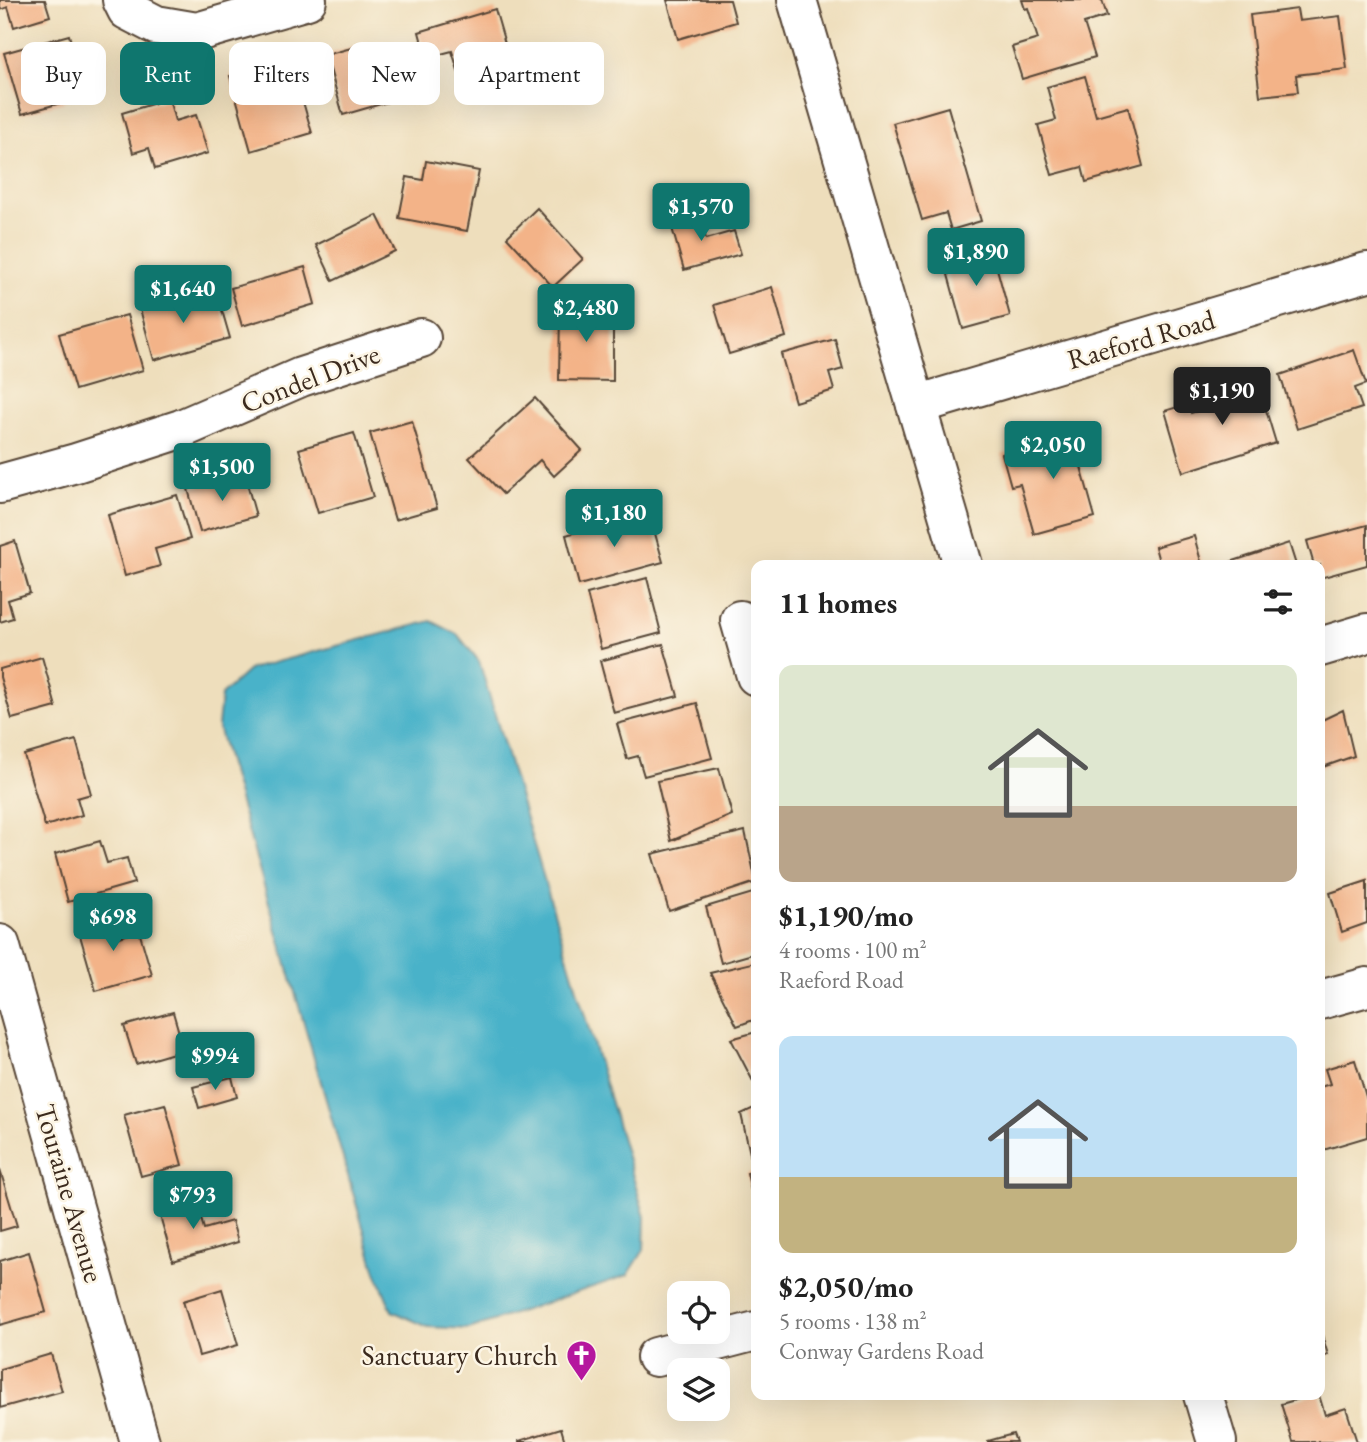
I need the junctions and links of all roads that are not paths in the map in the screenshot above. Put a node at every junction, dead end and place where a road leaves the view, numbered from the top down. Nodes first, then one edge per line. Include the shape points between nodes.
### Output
1 (122, 0) edge
2 (307, 0) edge
3 (797, 0) edge
4 (1367, 272) edge
5 (421, 338) dead end
6 (916, 405) junction
7 (0, 484) edge
8 (962, 560) edge
9 (740, 620) dead end
10 (1367, 633) edge
11 (1325, 646) edge
12 (751, 658) edge
13 (0, 944) edge
14 (1367, 987) edge
15 (1325, 999) edge
16 (751, 1332) edge
17 (656, 1357) dead end
18 (1204, 1400) edge
19 (140, 1442) edge
20 (1217, 1442) edge

1 - 2 street via 127,10 156,26 197,32
3 - 6 street
4 - 6 street, Raeford Road
5 - 7 street, Condel Drive via 301,377 181,429
6 - 8 street
9 - 12 street
10 - 11 street
13 - 19 street, Touraine Avenue
14 - 15 street
16 - 17 street
18 - 20 street

